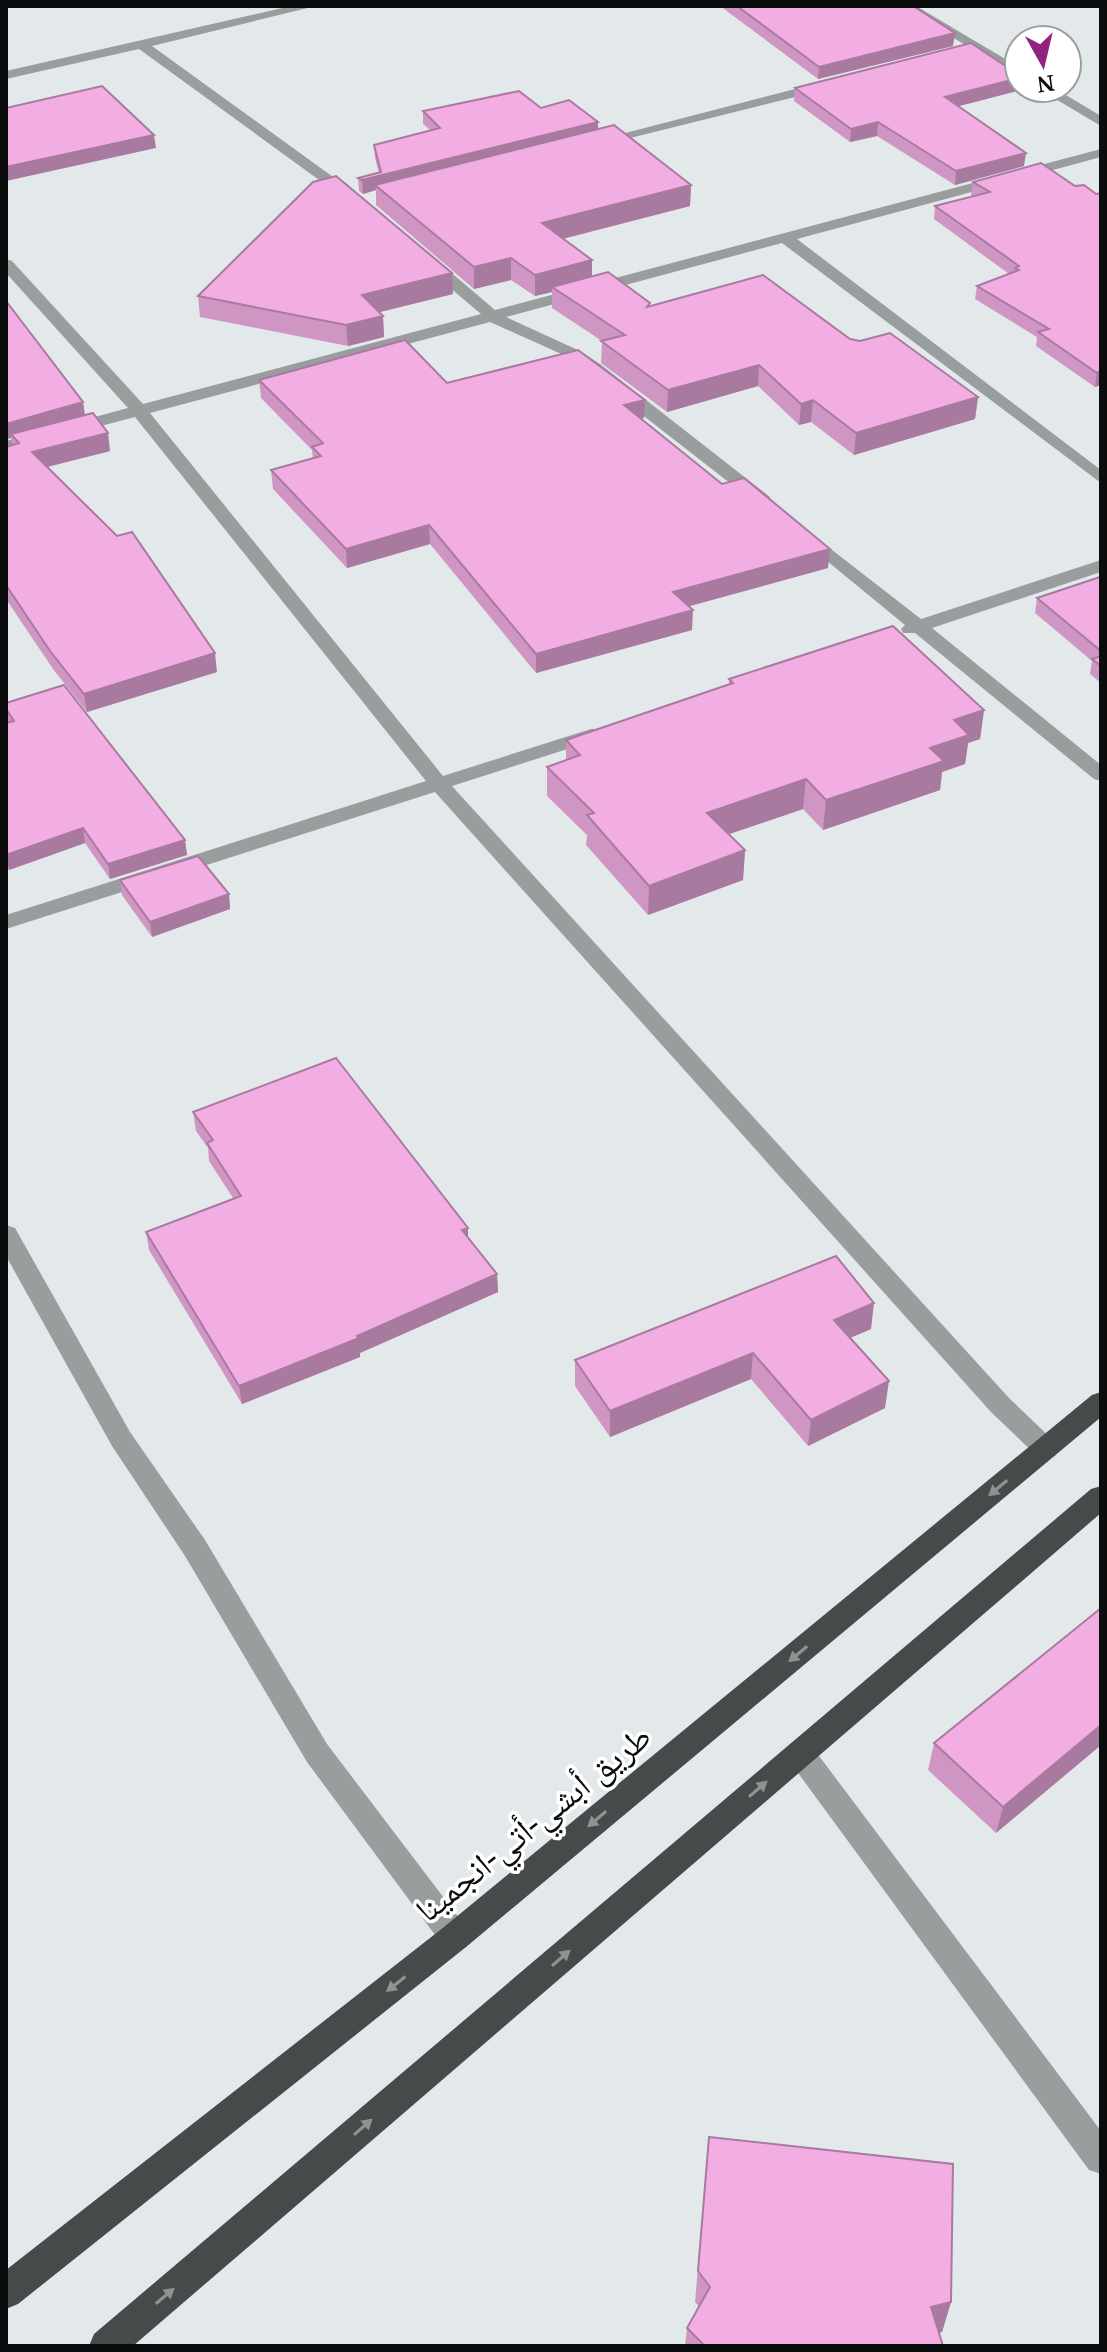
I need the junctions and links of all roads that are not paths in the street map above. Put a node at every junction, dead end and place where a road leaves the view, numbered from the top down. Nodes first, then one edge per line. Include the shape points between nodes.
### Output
1 (217, 6) edge
2 (309, 6) edge
3 (907, 6) edge
4 (236, 23) junction
5 (141, 44) junction
6 (1003, 65) edge
7 (6, 75) edge
8 (837, 82) edge
9 (1071, 104) edge
10 (1101, 122) edge
11 (575, 148) edge
12 (1101, 153) edge
13 (368, 204) edge
14 (787, 239) junction
15 (415, 250) edge
16 (6, 264) edge
17 (495, 318) junction
18 (139, 410) junction
19 (6, 446) edge
20 (1101, 478) edge
21 (1101, 566) edge
22 (919, 626) junction
23 (891, 636) edge
24 (622, 726) edge
25 (1101, 775) edge
26 (440, 785) junction
27 (6, 922) edge
28 (6, 1234) edge
29 (1101, 1402) edge
30 (1046, 1449) junction
31 (1100, 1499) edge
32 (800, 1753) junction
33 (455, 1937) junction
34 (1101, 2158) edge
35 (6, 2292) edge
36 (106, 2346) edge

1 - 4 street
2 - 4 street
3 - 6 street via 968,49
4 - 5 street
5 - 7 street
5 - 13 street
8 - 11 street
9 - 10 street
12 - 14 street
14 - 17 street
14 - 20 street
15 - 17 street
16 - 18 street
17 - 18 street
17 - 22 street via 574,354
18 - 19 street
18 - 26 street
21 - 22 street
22 - 23 street
22 - 25 street
24 - 26 street
26 - 27 street
26 - 30 street via 989,1393
28 - 33 street via 121,1439 195,1548 317,1753
29 - 30 highway, طريق أبشي-أتي-انجمينا
30 -> 33 highway, طريق أبشي-أتي-انجمينا
31 - 32 highway
32 - 34 street
36 -> 32 highway
33 -> 35 highway, طريق أبشي-أتي-انجمينا

